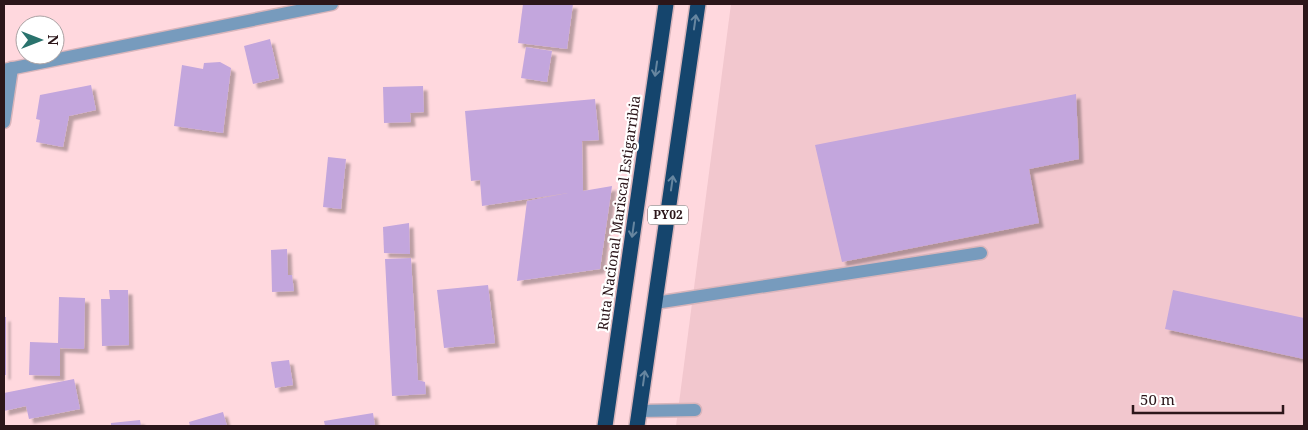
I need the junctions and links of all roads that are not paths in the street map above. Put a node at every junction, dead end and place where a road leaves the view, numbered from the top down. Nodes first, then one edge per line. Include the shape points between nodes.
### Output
1 (332, 4) edge
2 (666, 4) edge
3 (698, 4) edge
4 (8, 69) edge
5 (4, 122) edge
6 (981, 253) dead end
7 (655, 304) junction
8 (695, 410) dead end
9 (639, 411) junction
10 (605, 426) edge
11 (637, 426) edge

1 - 4 street
2 -> 10 highway, Ruta Nacional Mariscal Estigarribia / PY02
7 -> 3 highway, PY02
4 - 5 street
6 - 7 street
9 -> 7 highway, PY02
8 - 9 street
9 - 11 highway, PY02

